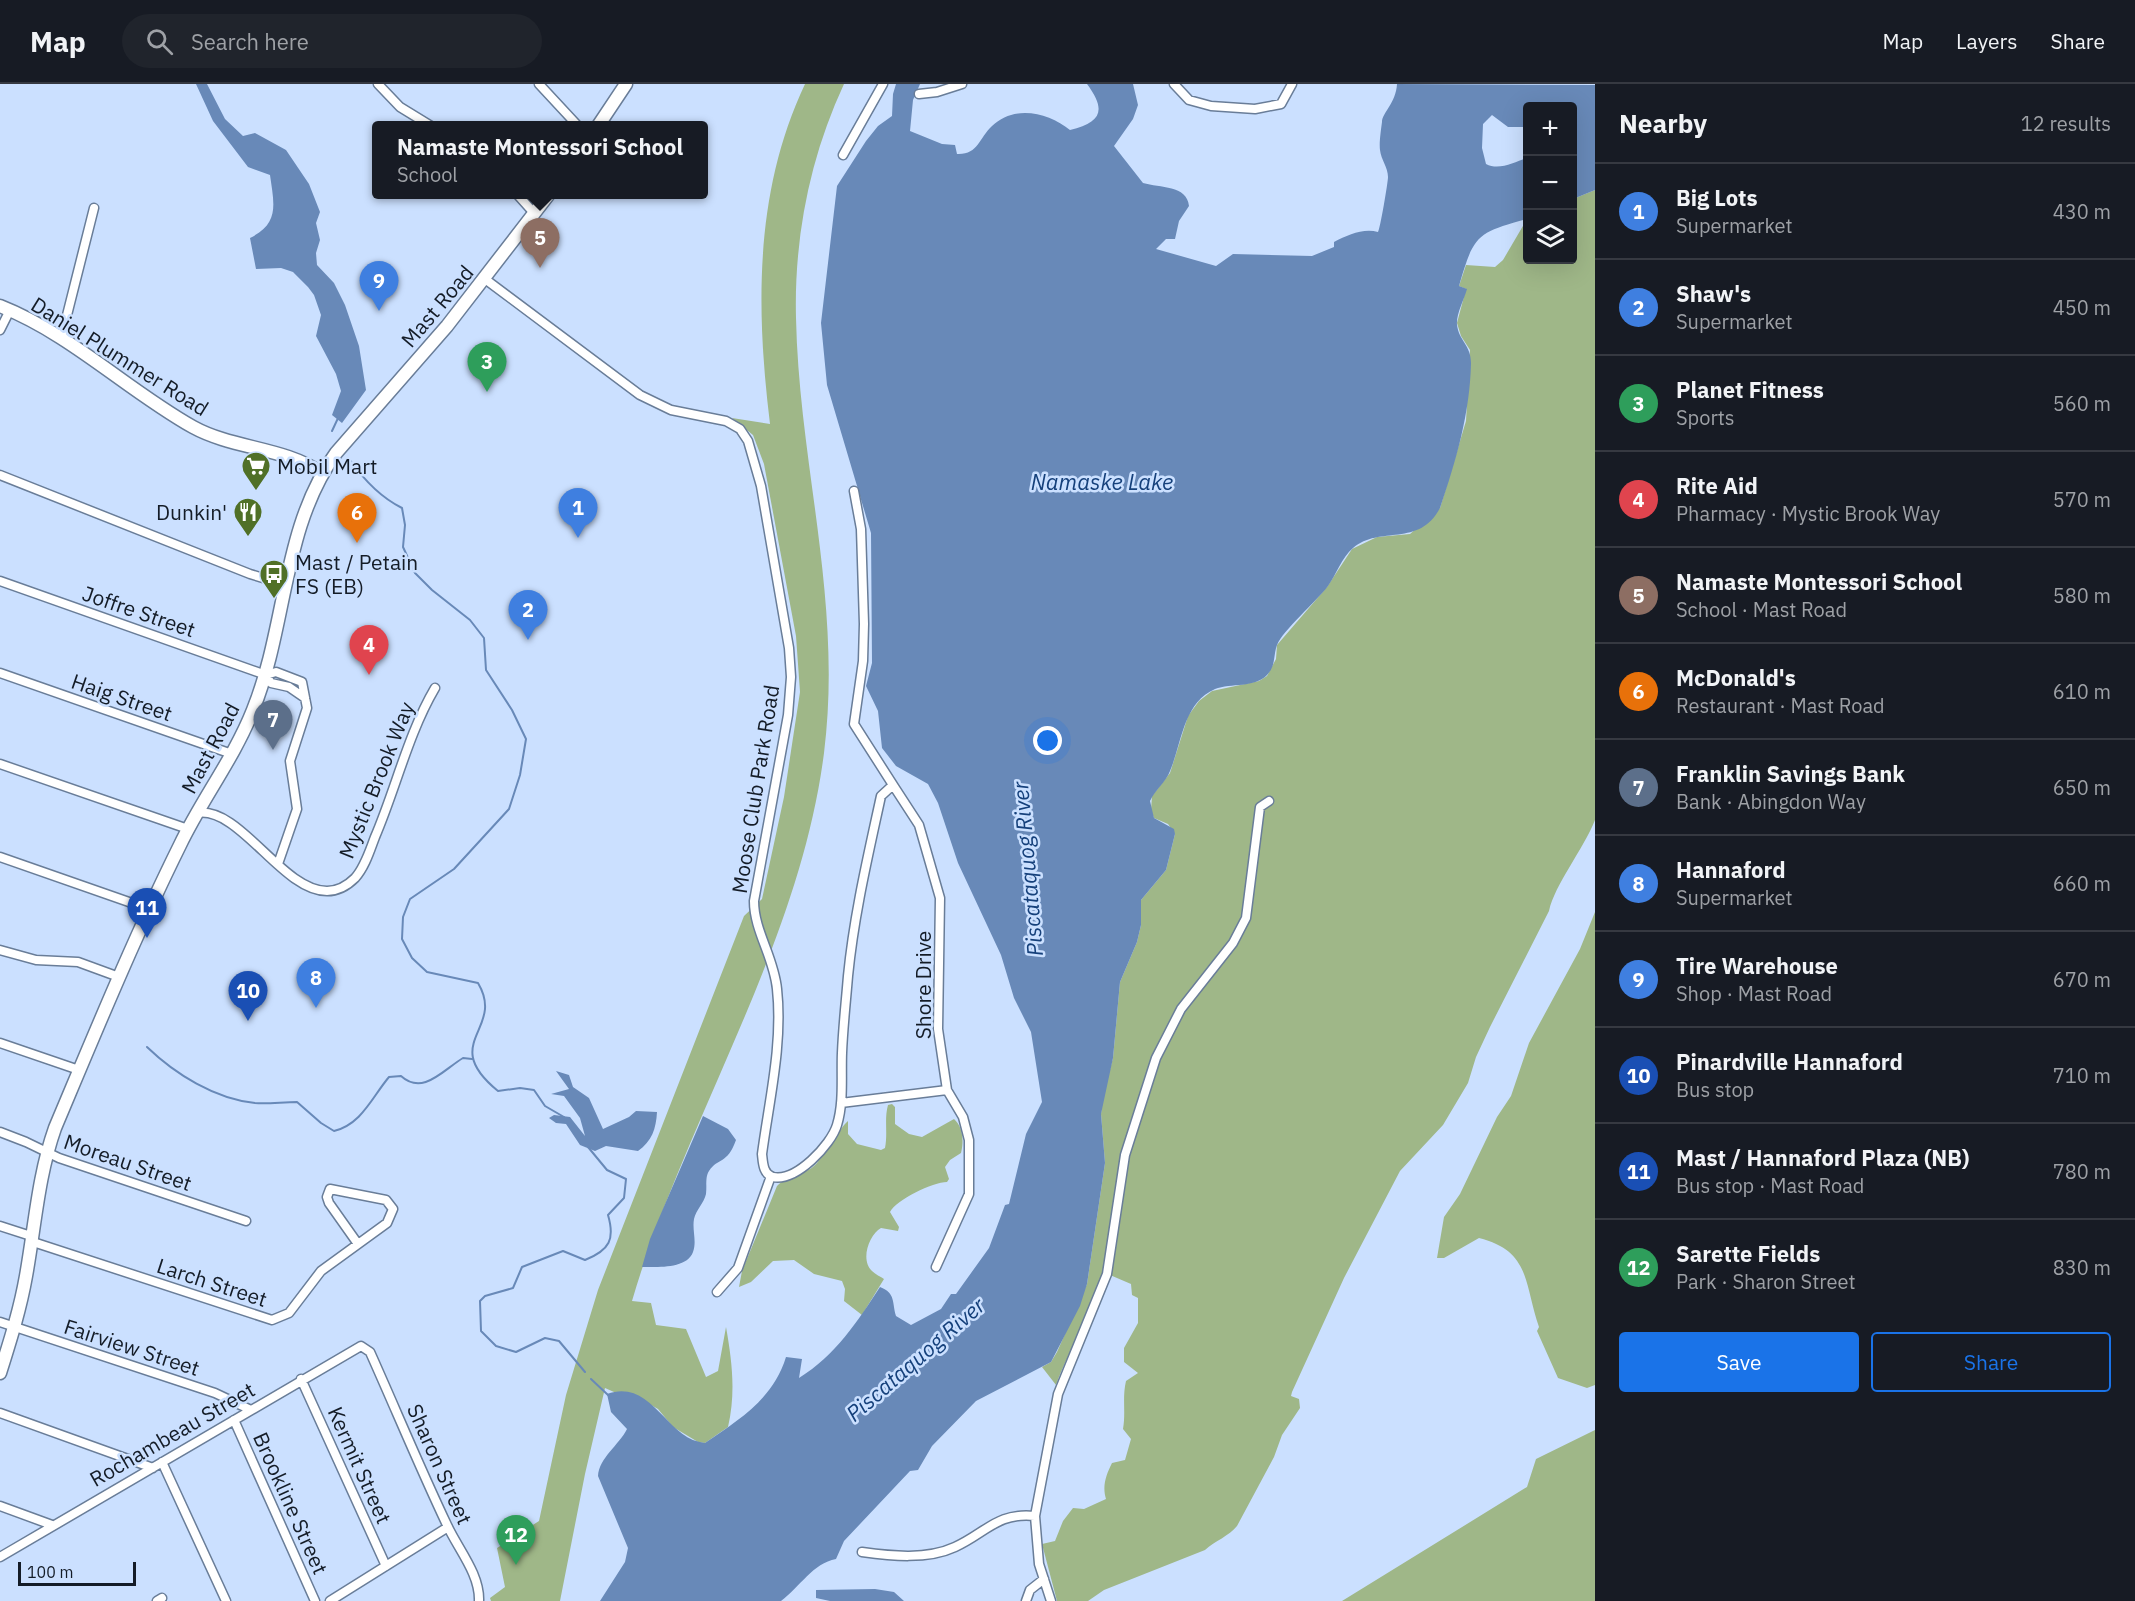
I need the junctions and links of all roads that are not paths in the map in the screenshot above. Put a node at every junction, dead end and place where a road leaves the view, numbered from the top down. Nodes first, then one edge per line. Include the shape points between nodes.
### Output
1 (378, 84) edge
2 (539, 84) edge
3 (626, 84) edge
4 (883, 84) edge
5 (962, 84) edge
6 (1174, 84) edge
7 (1292, 84) edge
8 (919, 94) dead end
9 (423, 121) edge
10 (573, 121) edge
11 (601, 121) edge
12 (843, 155) dead end
13 (521, 199) edge
14 (546, 199) edge
15 (94, 208) dead end
16 (534, 213) junction
17 (485, 279) junction
18 (5, 308) edge
19 (0, 330) edge
20 (61, 339) junction
21 (321, 472) junction
22 (0, 475) edge
23 (854, 491) dead end
24 (0, 581) edge
25 (286, 585) junction
26 (0, 673) edge
27 (266, 675) junction
28 (435, 688) dead end
29 (305, 698) junction
30 (232, 754) junction
31 (0, 764) edge
32 (893, 786) junction
33 (1269, 801) dead end
34 (197, 813) junction
35 (188, 829) junction
36 (0, 857) edge
37 (278, 864) junction
38 (148, 909) junction
39 (0, 950) edge
40 (119, 977) junction
41 (0, 1043) edge
42 (79, 1070) junction
43 (947, 1090) junction
44 (841, 1103) junction
45 (0, 1132) edge
46 (46, 1152) junction
47 (771, 1176) junction
48 (246, 1221) dead end
49 (0, 1226) edge
50 (31, 1239) junction
51 (358, 1244) junction
52 (936, 1267) dead end
53 (717, 1292) dead end
54 (0, 1322) edge
55 (15, 1327) junction
56 (363, 1346) joint
57 (0, 1374) edge
58 (302, 1379) junction
59 (251, 1410) junction
60 (0, 1413) edge
61 (234, 1420) junction
62 (162, 1462) junction
63 (153, 1468) junction
64 (0, 1506) edge
65 (1035, 1516) junction
66 (52, 1525) junction
67 (448, 1527) junction
68 (862, 1552) dead end
69 (0, 1557) edge
70 (386, 1566) junction
71 (1044, 1579) junction
72 (226, 1601) edge
73 (315, 1601) edge
74 (330, 1601) edge
75 (479, 1601) edge
76 (1026, 1601) edge
77 (1051, 1601) edge

1 - 9 street via 400,107
2 - 10 street
3 - 11 main road
4 - 12 street
5 - 8 street
6 - 7 street via 1193,102 1255,109 1281,104
13 - 16 street
14 - 16 main road, Mast Road
15 - 20 street
16 - 17 main road, Mast Road
17 - 21 main road, Mast Road
17 - 47 street, Moose Club Park Road via 640,395 671,410 734,425 744,434 752,452 761,486 791,677 786,732 754,901 755,920 772,961 778,998 762,1155 764,1169
18 - 19 street
18 - 20 main road, Daniel Plummer Road
20 - 21 main road, Daniel Plummer Road via 195,428 304,462
21 - 25 main road, Mast Road via 301,520
22 - 25 street
23 - 32 street via 861,529 864,624 854,724
24 - 27 street, Joffre Street
25 - 27 main road, Mast Road
26 - 30 street, Haig Street
27 - 29 street via 271,683 289,687
27 - 29 street via 276,672 302,682
27 - 30 main road, Mast Road
28 - 37 street, Mystic Brook Way via 356,877 337,890 321,891 303,884
29 - 37 street via 307,708 290,760 297,808
30 - 34 main road, Mast Road
31 - 35 street
32 - 43 street, Shore Drive via 919,825 940,898 937,1012
32 - 44 street via 881,796 853,938
33 - 65 street via 1260,807 1246,918 1233,944 1167,1032 1134,1119 1107,1274 1058,1394
34 - 35 main road, Mast Road
34 - 37 street, Mystic Brook Way via 218,814
35 - 38 main road, Mast Road
36 - 38 street
38 - 40 main road, Mast Road
39 - 40 street via 36,960 78,962
40 - 42 main road, Mast Road
41 - 42 street
42 - 46 main road, Mast Road
43 - 44 street
43 - 52 street via 967,1131 969,1186 966,1203
44 - 47 street via 834,1132 818,1154 790,1174
45 - 46 street, Moreau Street
46 - 48 street, Moreau Street
46 - 50 main road, Mast Road
47 - 53 street via 738,1268
49 - 50 street, Larch Street
50 - 51 street, Larch Street via 272,1320 289,1313 317,1275
50 - 55 main road, Mast Road
51 - 51 street, Larch Street via 390,1220 391,1205 382,1198 330,1189 327,1200
54 - 55 street, Fairview Street
55 - 57 main road, Mast Road
55 - 59 street, Fairview Street via 232,1400
56 - 58 street, Rochambeau Street
56 - 67 street, Sharon Street via 370,1352
58 - 59 street, Rochambeau Street
58 - 70 street, Kermit Street
59 - 61 street, Rochambeau Street
60 - 63 street
61 - 62 street, Rochambeau Street
61 - 73 street, Brookline Street
62 - 63 street, Rochambeau Street
62 - 72 street
63 - 66 street, Rochambeau Street
64 - 66 street
65 - 68 street via 1001,1519 945,1551 899,1556
65 - 71 street
66 - 69 street, Rochambeau Street
67 - 70 street
67 - 75 street, Sharon Street via 476,1580
70 - 74 street
71 - 76 street via 1030,1590
71 - 77 street

